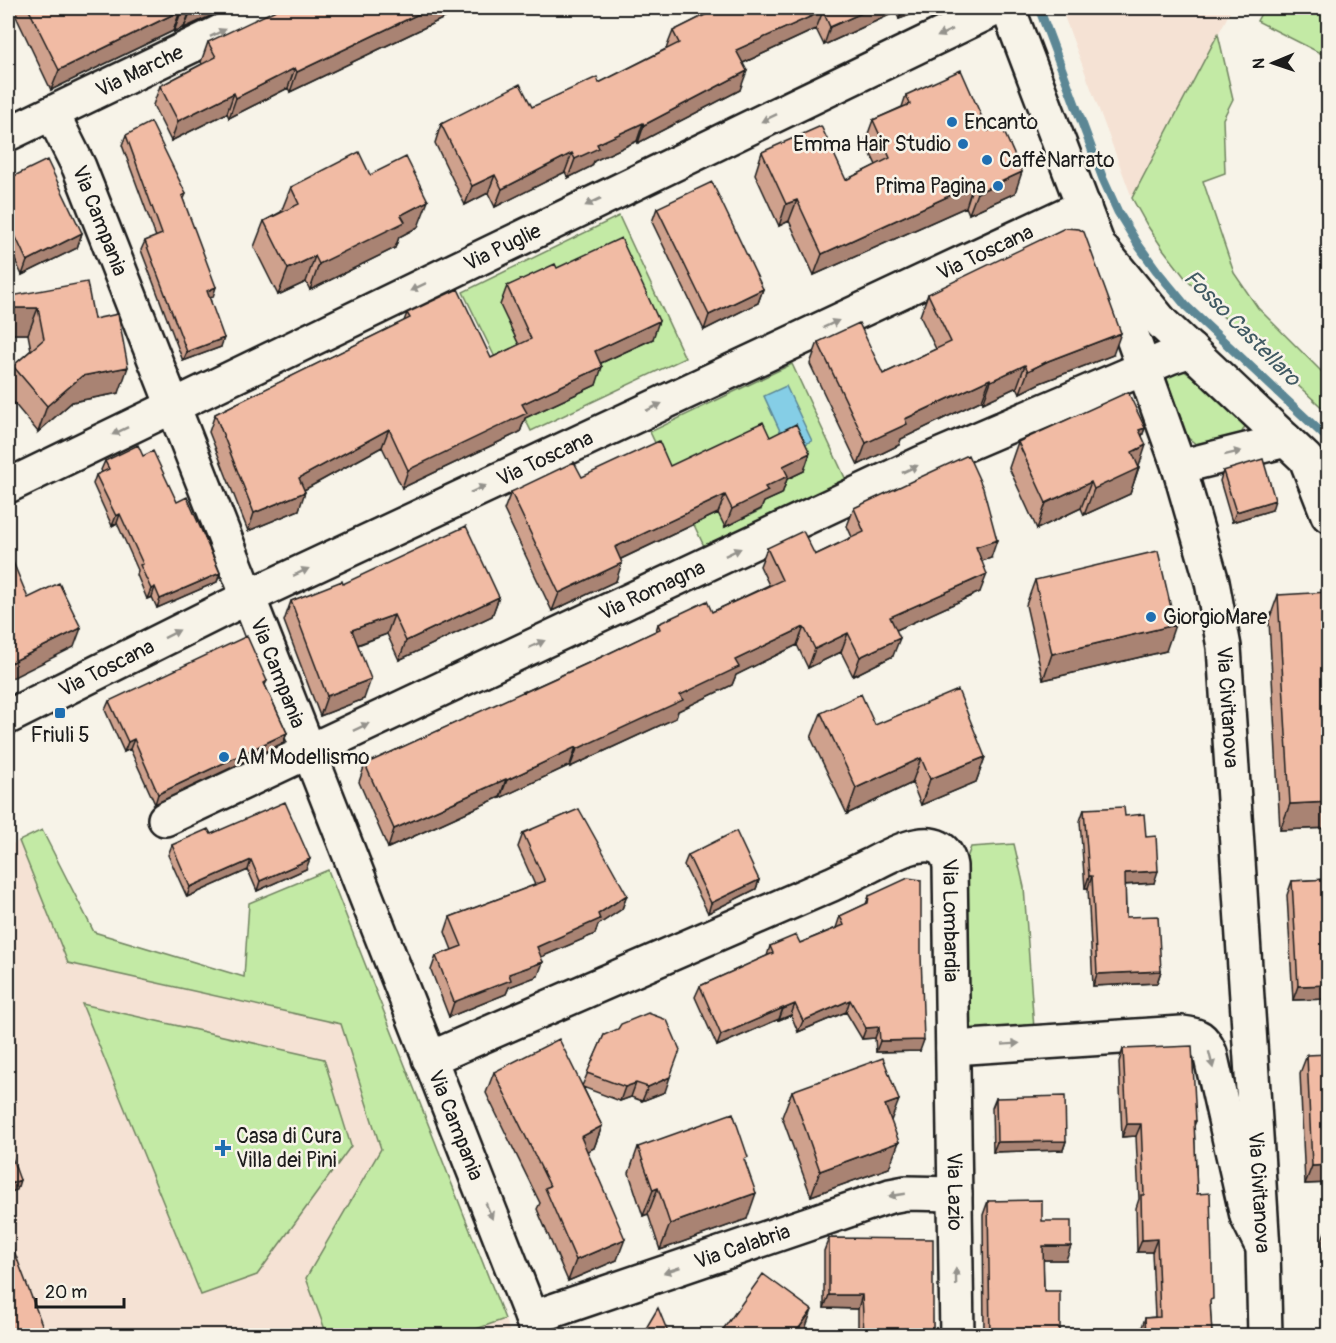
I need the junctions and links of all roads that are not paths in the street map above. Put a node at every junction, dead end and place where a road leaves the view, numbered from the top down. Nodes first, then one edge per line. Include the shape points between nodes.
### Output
1 (270, 8) edge
2 (997, 8) edge
3 (1008, 8) edge
4 (52, 113) junction
5 (8, 134) edge
6 (1084, 206) junction
7 (1098, 245) junction
8 (1163, 324) junction
9 (1130, 327) junction
10 (1191, 351) junction
11 (1144, 368) junction
12 (172, 405) junction
13 (1310, 452) edge
14 (1179, 467) junction
15 (8, 486) edge
16 (1329, 515) edge
17 (248, 597) junction
18 (8, 717) edge
19 (308, 752) junction
20 (165, 819) dead end
21 (953, 1048) junction
22 (429, 1059) junction
23 (1244, 1147) junction
24 (955, 1194) junction
25 (535, 1327) edge
26 (957, 1335) edge
27 (1265, 1335) edge

4 -> 1 street, Via Marche
2 -> 12 street, Via Puglie
3 - 6 street, Via Civitanova
4 - 5 street, Via Marche
4 - 12 street, Via Campania via 79,167
6 - 7 street, Via Civitanova
17 -> 6 street, Via Toscana
7 - 8 street
7 - 9 street, Via Civitanova
8 - 9 street
8 - 10 street
9 - 11 street, Via Civitanova
10 - 11 street, Via Romagna
10 - 13 street
11 - 14 street, Via Civitanova
19 -> 11 street, Via Romagna via 922,463
12 -> 15 street, Via Puglie
12 - 17 street, Via Campania
14 -> 13 street
13 - 16 street
14 - 23 street, Via Civitanova via 1212,582 1224,646
18 -> 17 street, Via Toscana
17 - 19 street, Via Campania
19 - 20 street, Via Romagna
19 - 22 street, Via Campania
21 - 22 street, Via Lombardia via 950,866 945,851 931,845 896,852 832,884
21 -> 23 street via 1193,1034 1206,1043
21 - 24 street, Via Lazio
22 -> 25 street, Via Campania
23 - 27 street, Via Civitanova via 1263,1249
24 -> 25 street, Via Calabria via 890,1196
26 -> 24 street, Via Lazio

